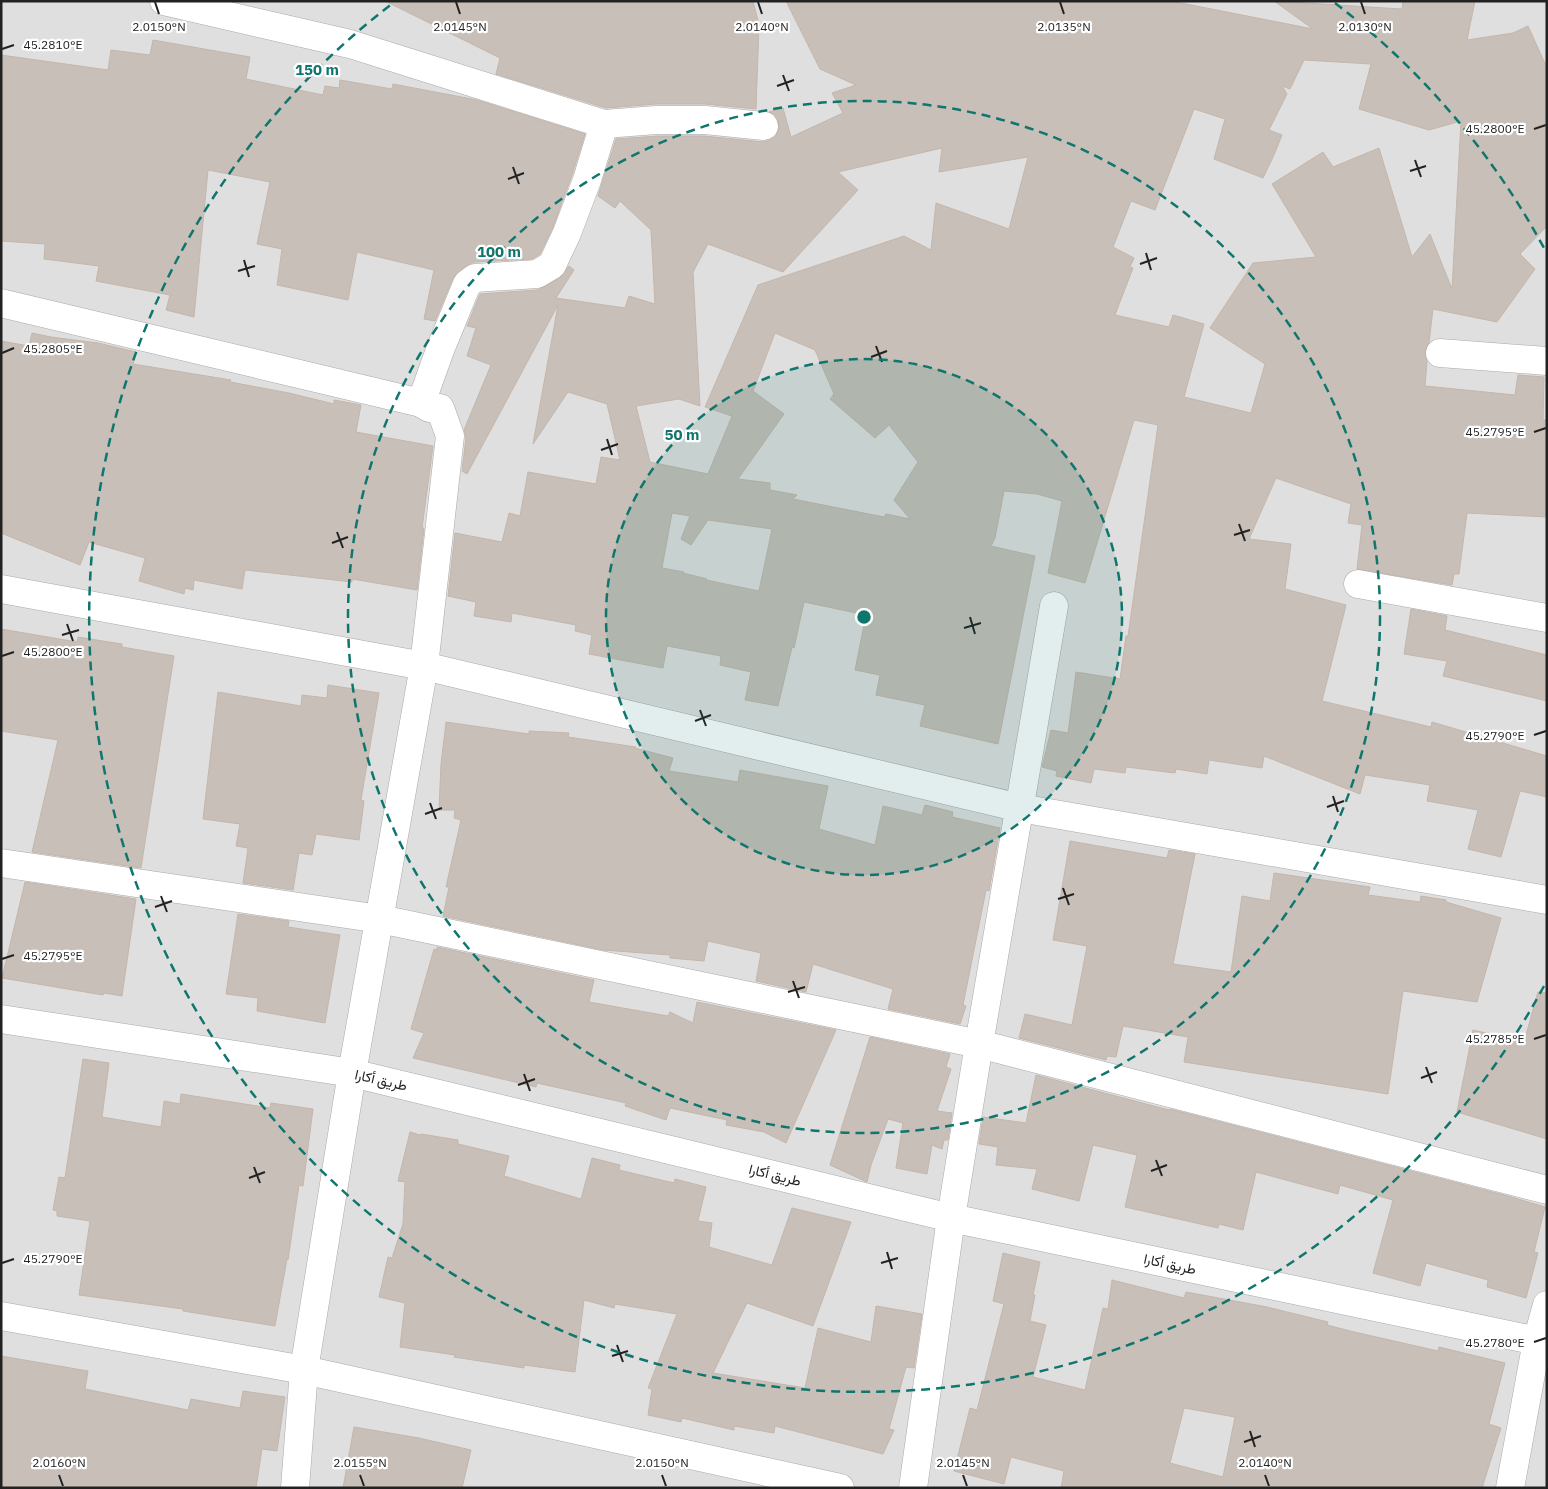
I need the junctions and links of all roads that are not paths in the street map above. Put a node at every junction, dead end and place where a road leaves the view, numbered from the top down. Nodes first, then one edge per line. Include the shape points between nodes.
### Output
1 (164, 1) edge
2 (604, 124) junction
3 (764, 126) dead end
4 (1, 303) edge
5 (1440, 353) dead end
6 (1547, 361) edge
7 (421, 403) junction
8 (1358, 584) dead end
9 (1, 589) edge
10 (1054, 606) dead end
11 (1547, 618) edge
12 (424, 666) junction
13 (1020, 808) junction
14 (1, 863) edge
15 (1547, 900) edge
16 (380, 919) junction
17 (1, 1019) edge
18 (979, 1044) junction
19 (352, 1073) junction
20 (1547, 1190) edge
21 (951, 1218) junction
22 (1547, 1305) edge
23 (1, 1316) edge
24 (1542, 1342) edge
25 (304, 1370) junction
26 (295, 1488) edge
27 (840, 1488) edge
28 (913, 1488) edge
29 (1510, 1488) edge

1 - 2 street via 350,44
2 - 3 street via 705,120
2 - 7 street via 587,180 552,265 537,274 475,278 467,284
4 - 7 street
5 - 6 street
7 - 12 street via 429,408 440,408 450,436
8 - 11 street
9 - 12 street
10 - 13 street
12 - 13 street
12 - 16 street
13 - 15 street
13 - 18 street
14 - 16 street
16 - 18 street
16 - 19 street
17 - 19 street, طريق أكارا
18 - 20 street
18 - 21 street
19 - 21 street, طريق أكارا
19 - 25 street
21 - 24 street, طريق أكارا
21 - 28 street
22 - 24 street
23 - 25 street
24 - 29 street
25 - 26 street
25 - 27 street

